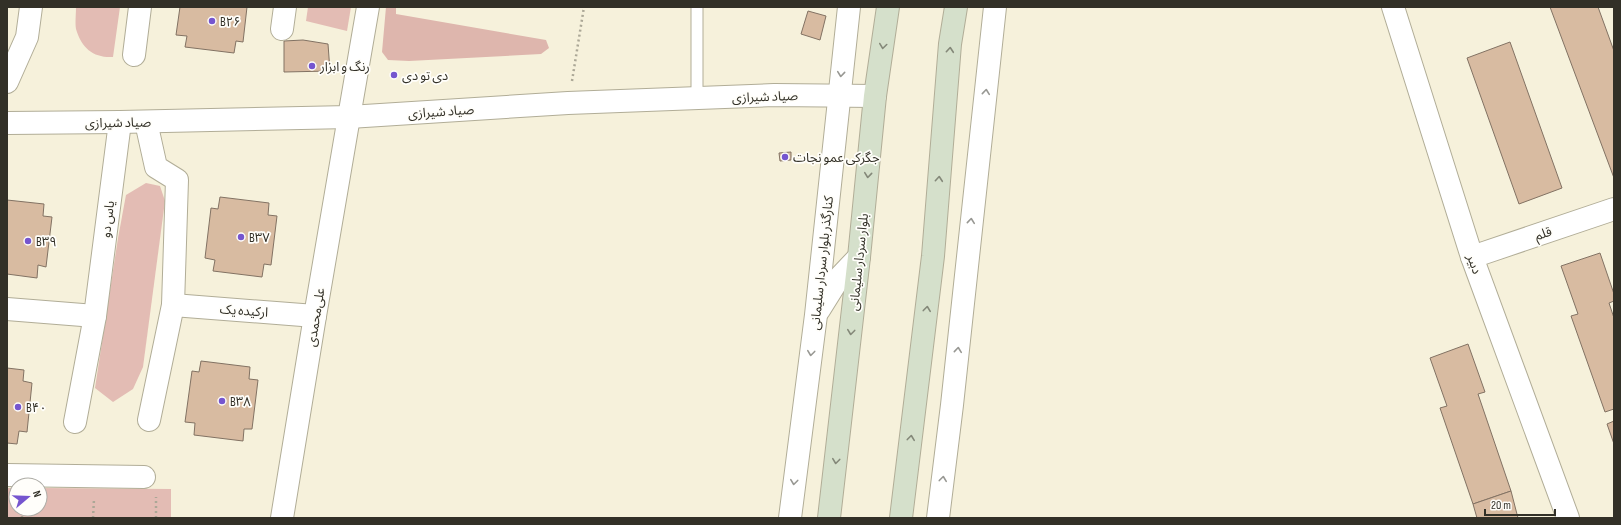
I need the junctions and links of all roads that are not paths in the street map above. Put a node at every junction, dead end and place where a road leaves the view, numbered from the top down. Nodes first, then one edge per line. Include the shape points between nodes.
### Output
1 (31, 7) edge
2 (140, 7) edge
3 (285, 7) edge
4 (368, 7) edge
5 (697, 7) edge
6 (849, 7) edge
7 (888, 7) edge
8 (956, 7) edge
9 (995, 7) edge
10 (1393, 7) edge
11 (282, 28) dead end
12 (134, 54) dead end
13 (7, 82) edge
14 (839, 94) junction
15 (875, 96) junction
16 (697, 98) junction
17 (349, 117) junction
18 (120, 122) junction
19 (146, 122) junction
20 (7, 123) edge
21 (1614, 209) edge
22 (859, 257) junction
23 (1472, 257) junction
24 (173, 305) junction
25 (7, 309) edge
26 (816, 315) junction
27 (95, 316) junction
28 (315, 316) junction
29 (149, 420) dead end
30 (75, 422) dead end
31 (7, 475) edge
32 (144, 477) dead end
33 (282, 518) edge
34 (790, 518) edge
35 (829, 518) edge
36 (901, 518) edge
37 (938, 518) edge
38 (1568, 518) edge

1 - 13 street via 27,37
2 - 12 street
3 - 11 street
4 - 17 street, علی‌محمدی
5 - 16 lane
6 -> 14 street, کنارگذر بلوار سردار سلیمانی
7 -> 15 main road, بلوار سردار سلیمانی
36 -> 8 main road via 933,256 950,44
37 -> 9 street
10 - 23 street, دبیر
14 - 15 street, صیاد شیرازی
14 - 16 street, صیاد شیرازی
14 - 26 street, کنارگذر بلوار سردار سلیمانی
15 -> 22 main road, بلوار سردار سلیمانی
16 - 17 street, صیاد شیرازی via 568,103
17 - 19 street, صیاد شیرازی
17 - 28 street, علی‌محمدی
18 - 19 street, صیاد شیرازی
18 - 20 street, صیاد شیرازی
18 - 27 street, یاس دو
19 - 24 street via 156,167 177,180
21 - 23 street, قلم
22 - 26 street via 839,278
22 -> 35 main road, بلوار سردار سلیمانی
23 - 38 street, دبیر
24 - 28 street, ارکیده یک
24 - 29 street
25 - 27 street
26 -> 34 street, کنارگذر بلوار سردار سلیمانی
27 - 30 street, یاس دو
28 - 33 street, علی‌محمدی
31 - 32 street

